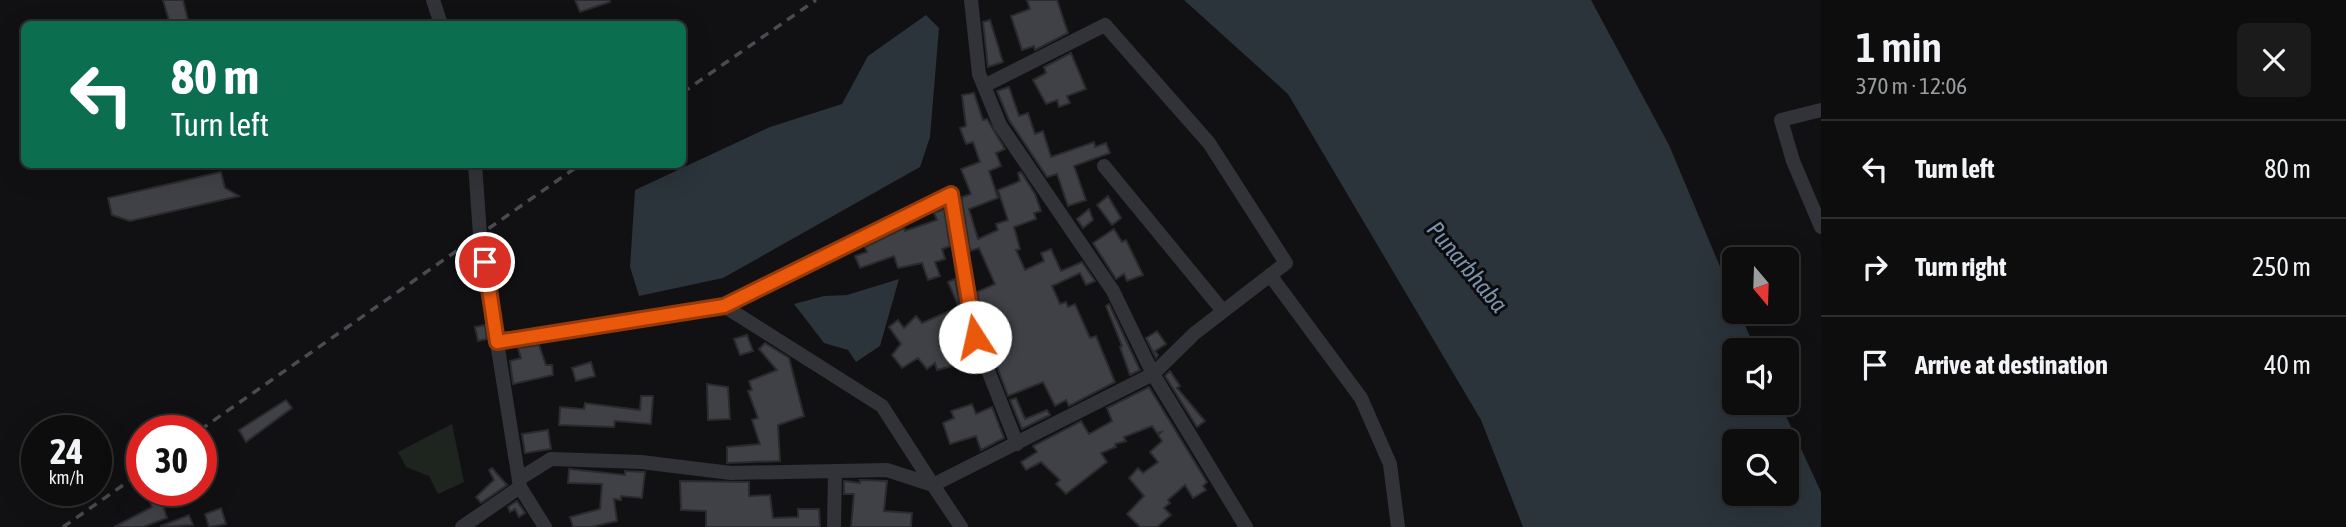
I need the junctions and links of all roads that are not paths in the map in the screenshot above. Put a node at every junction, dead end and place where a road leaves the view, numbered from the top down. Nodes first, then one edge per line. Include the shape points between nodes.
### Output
1 (433, 0) edge
2 (971, 0) edge
3 (440, 21) edge
4 (984, 86) junction
5 (1821, 110) edge
6 (1104, 166) dead end
7 (475, 168) edge
8 (1821, 227) edge
9 (1270, 275) junction
10 (724, 306) junction
11 (1223, 312) junction
12 (497, 342) junction
13 (1153, 374) junction
14 (1017, 444) junction
15 (835, 472) junction
16 (520, 483) junction
17 (933, 485) junction
18 (462, 527) edge
19 (545, 527) edge
20 (834, 527) edge
21 (961, 527) edge
22 (1246, 527) edge
23 (1398, 527) edge

1 - 3 street
2 - 4 street
4 - 9 street via 1105,25 1209,143 1286,262
4 - 13 street via 1000,125 1113,291
5 - 8 street via 1781,120
6 - 11 street
7 - 12 street via 480,235
9 - 11 street
9 - 23 street via 1360,398 1390,464
10 - 12 street
10 - 14 street via 951,194 975,337
10 - 17 street via 882,406
11 - 13 street
12 - 16 street
13 - 14 street
13 - 22 street
14 - 17 street
15 - 16 street via 731,473 641,462 551,459
15 - 17 street via 887,471
15 - 20 street
16 - 18 street
16 - 19 street
17 - 21 street

